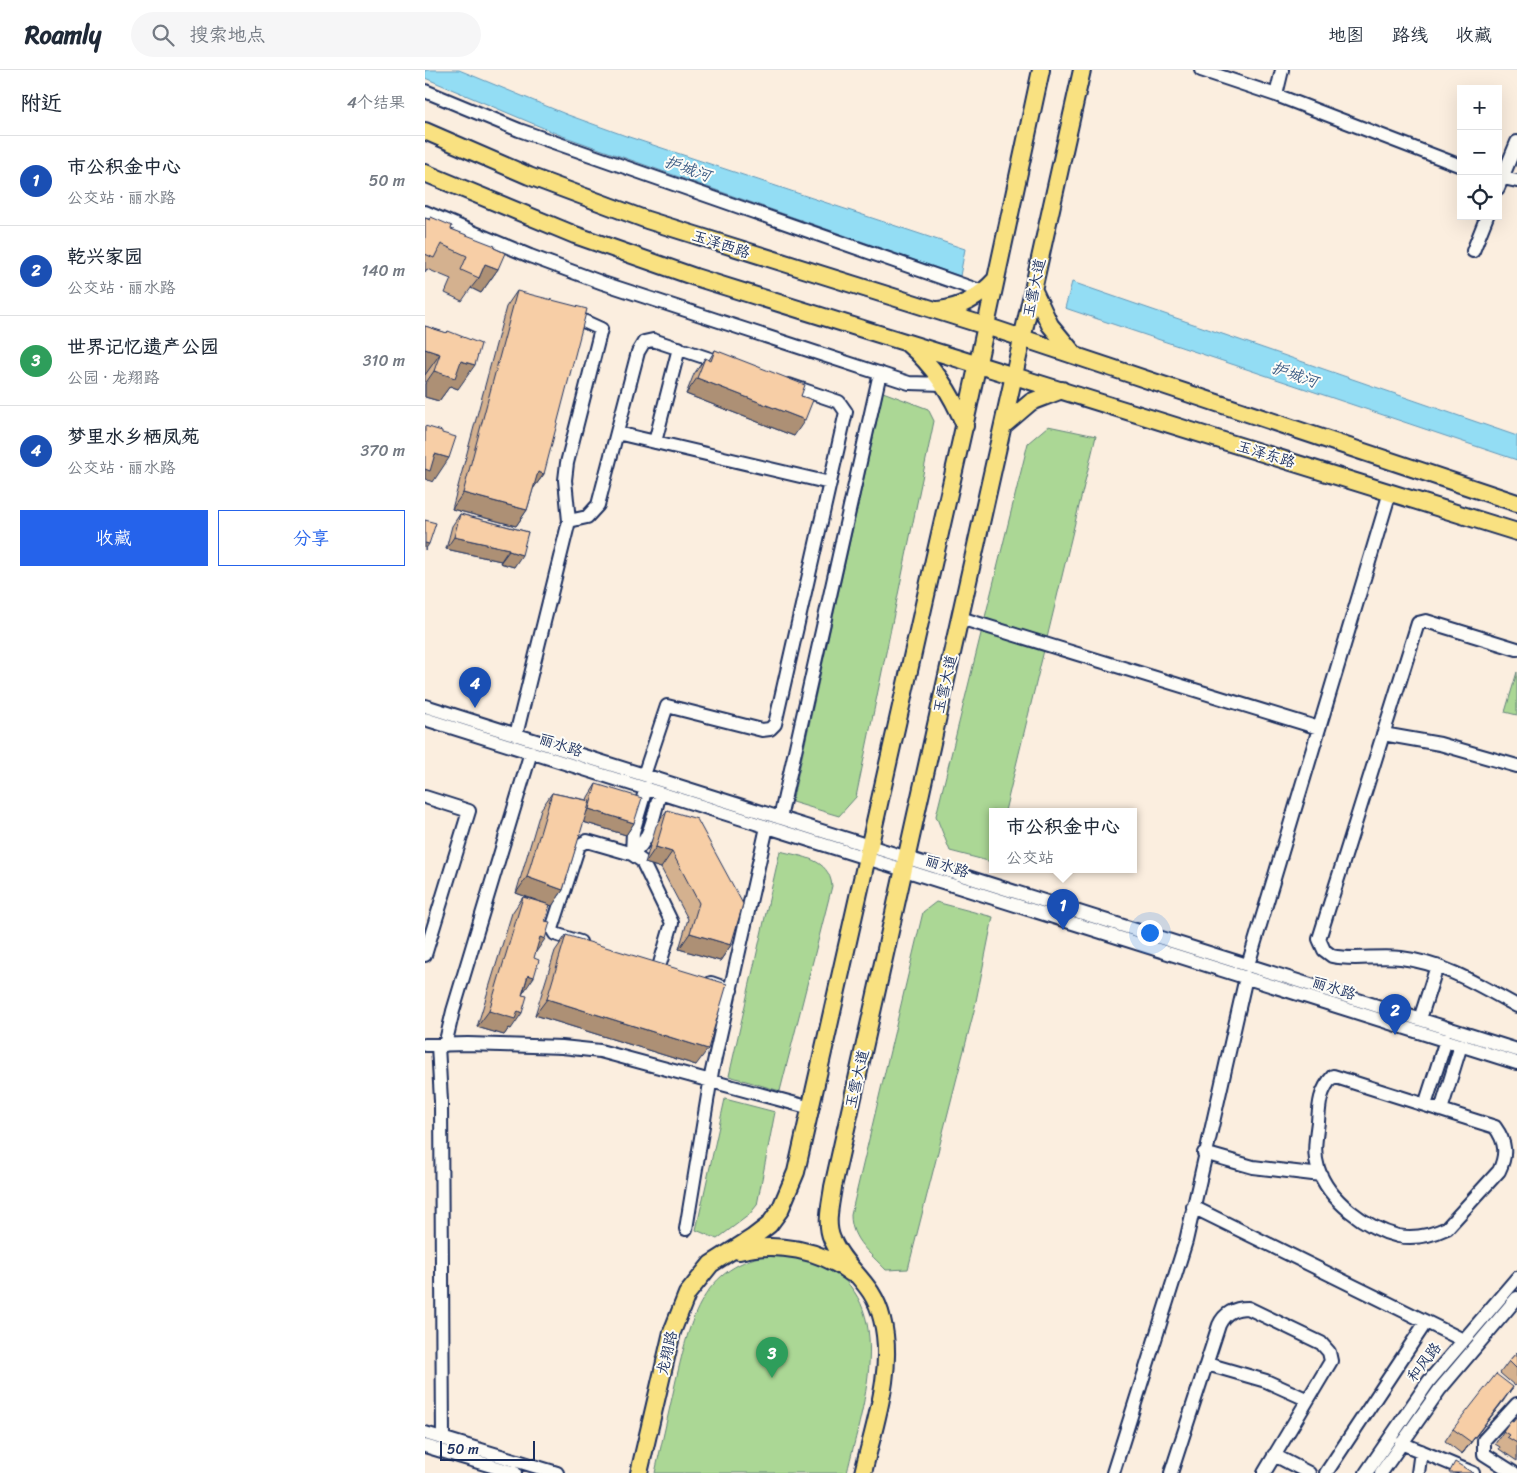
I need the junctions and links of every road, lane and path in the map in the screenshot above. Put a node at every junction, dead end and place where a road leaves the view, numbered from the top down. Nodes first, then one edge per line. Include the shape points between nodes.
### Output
1 (1041, 70) edge
2 (1082, 70) edge
3 (1201, 70) edge
4 (1282, 70) edge
5 (425, 91) edge
6 (1276, 95) junction
7 (425, 131) edge
8 (1517, 142) edge
9 (1457, 164) edge
10 (425, 174) edge
11 (1502, 176) edge
12 (1517, 180) edge
13 (1502, 181) edge
14 (425, 212) edge
15 (1485, 220) edge
16 (1473, 251) dead end
17 (996, 279) junction
18 (1034, 291) junction
19 (983, 292) junction
20 (559, 310) edge
21 (933, 310) junction
22 (986, 326) junction
23 (1023, 338) junction
24 (904, 341) junction
25 (679, 348) junction
26 (1076, 356) junction
27 (978, 364) junction
28 (735, 367) edge
29 (879, 373) junction
30 (1015, 375) junction
31 (773, 380) edge
32 (944, 384) junction
33 (1062, 390) junction
34 (1004, 425) junction
35 (965, 426) junction
36 (617, 433) junction
37 (655, 442) junction
38 (830, 483) junction
39 (1390, 492) junction
40 (1517, 503) edge
41 (569, 522) junction
42 (1517, 532) edge
43 (960, 618) junction
44 (1517, 649) edge
45 (425, 706) edge
46 (425, 719) edge
47 (1319, 728) junction
48 (1383, 734) junction
49 (516, 735) junction
50 (531, 752) junction
51 (1517, 766) edge
52 (644, 775) junction
53 (646, 788) junction
54 (660, 793) junction
55 (425, 797) edge
56 (780, 818) junction
57 (767, 826) junction
58 (869, 852) junction
59 (632, 854) junction
60 (905, 863) junction
61 (593, 946) edge
62 (425, 955) edge
63 (1437, 966) junction
64 (659, 967) edge
65 (1247, 971) junction
66 (695, 978) edge
67 (731, 990) junction
68 (1517, 1006) edge
69 (1420, 1019) junction
70 (1446, 1040) junction
71 (436, 1045) edge
72 (1461, 1045) junction
73 (1517, 1050) edge
74 (1517, 1063) edge
75 (711, 1081) junction
76 (1425, 1105) junction
77 (811, 1108) junction
78 (1441, 1110) junction
79 (1204, 1153) junction
80 (1321, 1175) junction
81 (1193, 1207) junction
82 (686, 1228) dead end
83 (729, 1253) junction
84 (1517, 1278) edge
85 (869, 1286) junction
86 (1517, 1298) edge
87 (1426, 1322) junction
88 (1463, 1340) junction
89 (1207, 1364) junction
90 (1306, 1399) junction
91 (1516, 1407) edge
92 (425, 1433) edge
93 (443, 1438) junction
94 (1401, 1443) junction
95 (425, 1446) edge
96 (1421, 1451) junction
97 (1274, 1454) junction
98 (515, 1473) edge
99 (557, 1473) edge
100 (639, 1473) edge
101 (863, 1473) edge
102 (1113, 1473) edge
103 (1171, 1473) edge
104 (1264, 1473) edge
105 (1309, 1473) edge
106 (1326, 1473) edge
107 (1366, 1473) edge
108 (1381, 1473) edge
109 (1418, 1473) edge
110 (1473, 1473) edge
111 (1514, 1473) edge

1 - 17 main road
2 - 18 main road, 玉雪大道
3 - 6 street
4 - 6 street
5 - 19 street via 527,133
6 - 9 street
7 - 21 main road, 玉泽西路 via 529,176 647,220
8 - 11 street
10 - 24 main road via 626,253
12 - 13 street
14 - 29 street via 603,283
15 - 16 street
17 - 19 main road
17 - 22 main road
18 - 23 main road, 玉雪大道
18 - 26 main road via 1051,325
19 - 21 main road via 963,304
20 - 41 street via 601,329 567,463 565,480
21 - 22 main road, 玉泽西路
22 - 23 main road, 玉泽西路
22 - 27 main road
23 - 26 main road
23 - 30 main road, 玉雪大道
24 - 27 main road
24 - 32 main road via 929,364
25 - 28 street
25 - 36 street via 653,340 641,345
25 - 37 street
26 - 40 main road
27 - 30 main road
27 - 35 main road
29 - 32 street via 909,383
29 - 56 street
30 - 33 main road, 玉泽东路
30 - 34 main road, 玉雪大道
31 - 38 street via 839,402 845,408
32 - 35 main road
33 - 34 main road via 1031,402
33 - 39 main road, 玉泽东路
34 - 43 main road, 玉雪大道
35 - 58 main road
36 - 37 street
36 - 41 street via 598,505 587,517
37 - 38 street
38 - 52 street via 775,724 762,730 667,706
39 - 42 main road, 玉泽东路
39 - 47 street
41 - 49 street
43 - 47 street
43 - 60 main road, 玉雪大道
44 - 48 street via 1426,621 1418,623
45 - 49 street, 丽水路
46 - 50 street, 丽水路
47 - 65 street
48 - 51 street via 1440,744
48 - 63 street via 1319,939 1327,954 1336,957 1399,958
49 - 52 street, 丽水路
50 - 53 street, 丽水路
50 - 71 street via 453,1011
52 - 56 street, 丽水路
53 - 54 street, 丽水路
53 - 59 street via 633,832
54 - 57 street, 丽水路
54 - 59 street via 647,837
55 - 62 street via 469,811
56 - 58 street, 丽水路
57 - 58 street, 丽水路
57 - 67 street
58 - 60 street, 丽水路
58 - 77 main road
59 - 61 street via 587,841 579,845 552,929 555,934
59 - 64 street via 642,861 671,920
60 - 65 street, 丽水路
60 - 85 main road, 玉雪大道 via 833,1187 829,1220 832,1239
63 - 68 street via 1467,978
63 - 69 street
65 - 69 street, 丽水路
65 - 70 street, 丽水路
65 - 79 street
66 - 67 street
67 - 75 street
69 - 73 street, 丽水路
70 - 72 street, 丽水路
70 - 76 street
71 - 75 street via 580,1048
71 - 93 street via 441,1102
72 - 74 street, 丽水路
72 - 78 street
75 - 77 street
75 - 82 street
76 - 78 street
76 - 80 street via 1333,1076 1320,1099 1315,1150
77 - 83 main road via 796,1172 780,1210 761,1232
78 - 80 street via 1495,1127 1505,1148 1499,1171 1447,1228 1410,1237 1385,1231 1348,1208
79 - 80 street via 1253,1167
79 - 81 street
81 - 87 street
81 - 102 street via 1186,1241
83 - 85 main road via 766,1247 803,1251 845,1268
83 - 100 main road, 龙翔路 via 701,1274 676,1318
84 - 88 street, 和风路
85 - 101 main road via 882,1319 886,1354
86 - 94 street, 和风路 via 1458,1366
87 - 88 street
87 - 106 street
88 - 107 street, 和风路 via 1406,1413
89 - 90 street via 1266,1381
89 - 90 street via 1221,1320 1233,1310 1248,1308 1321,1343 1329,1352 1331,1361
89 - 103 street
90 - 97 street
91 - 111 street via 1484,1440 1483,1447 1484,1454
92 - 93 street
93 - 99 street
94 - 96 street
94 - 108 street, 和风路
95 - 98 street
96 - 109 street
96 - 110 street
97 - 104 street
97 - 105 street

